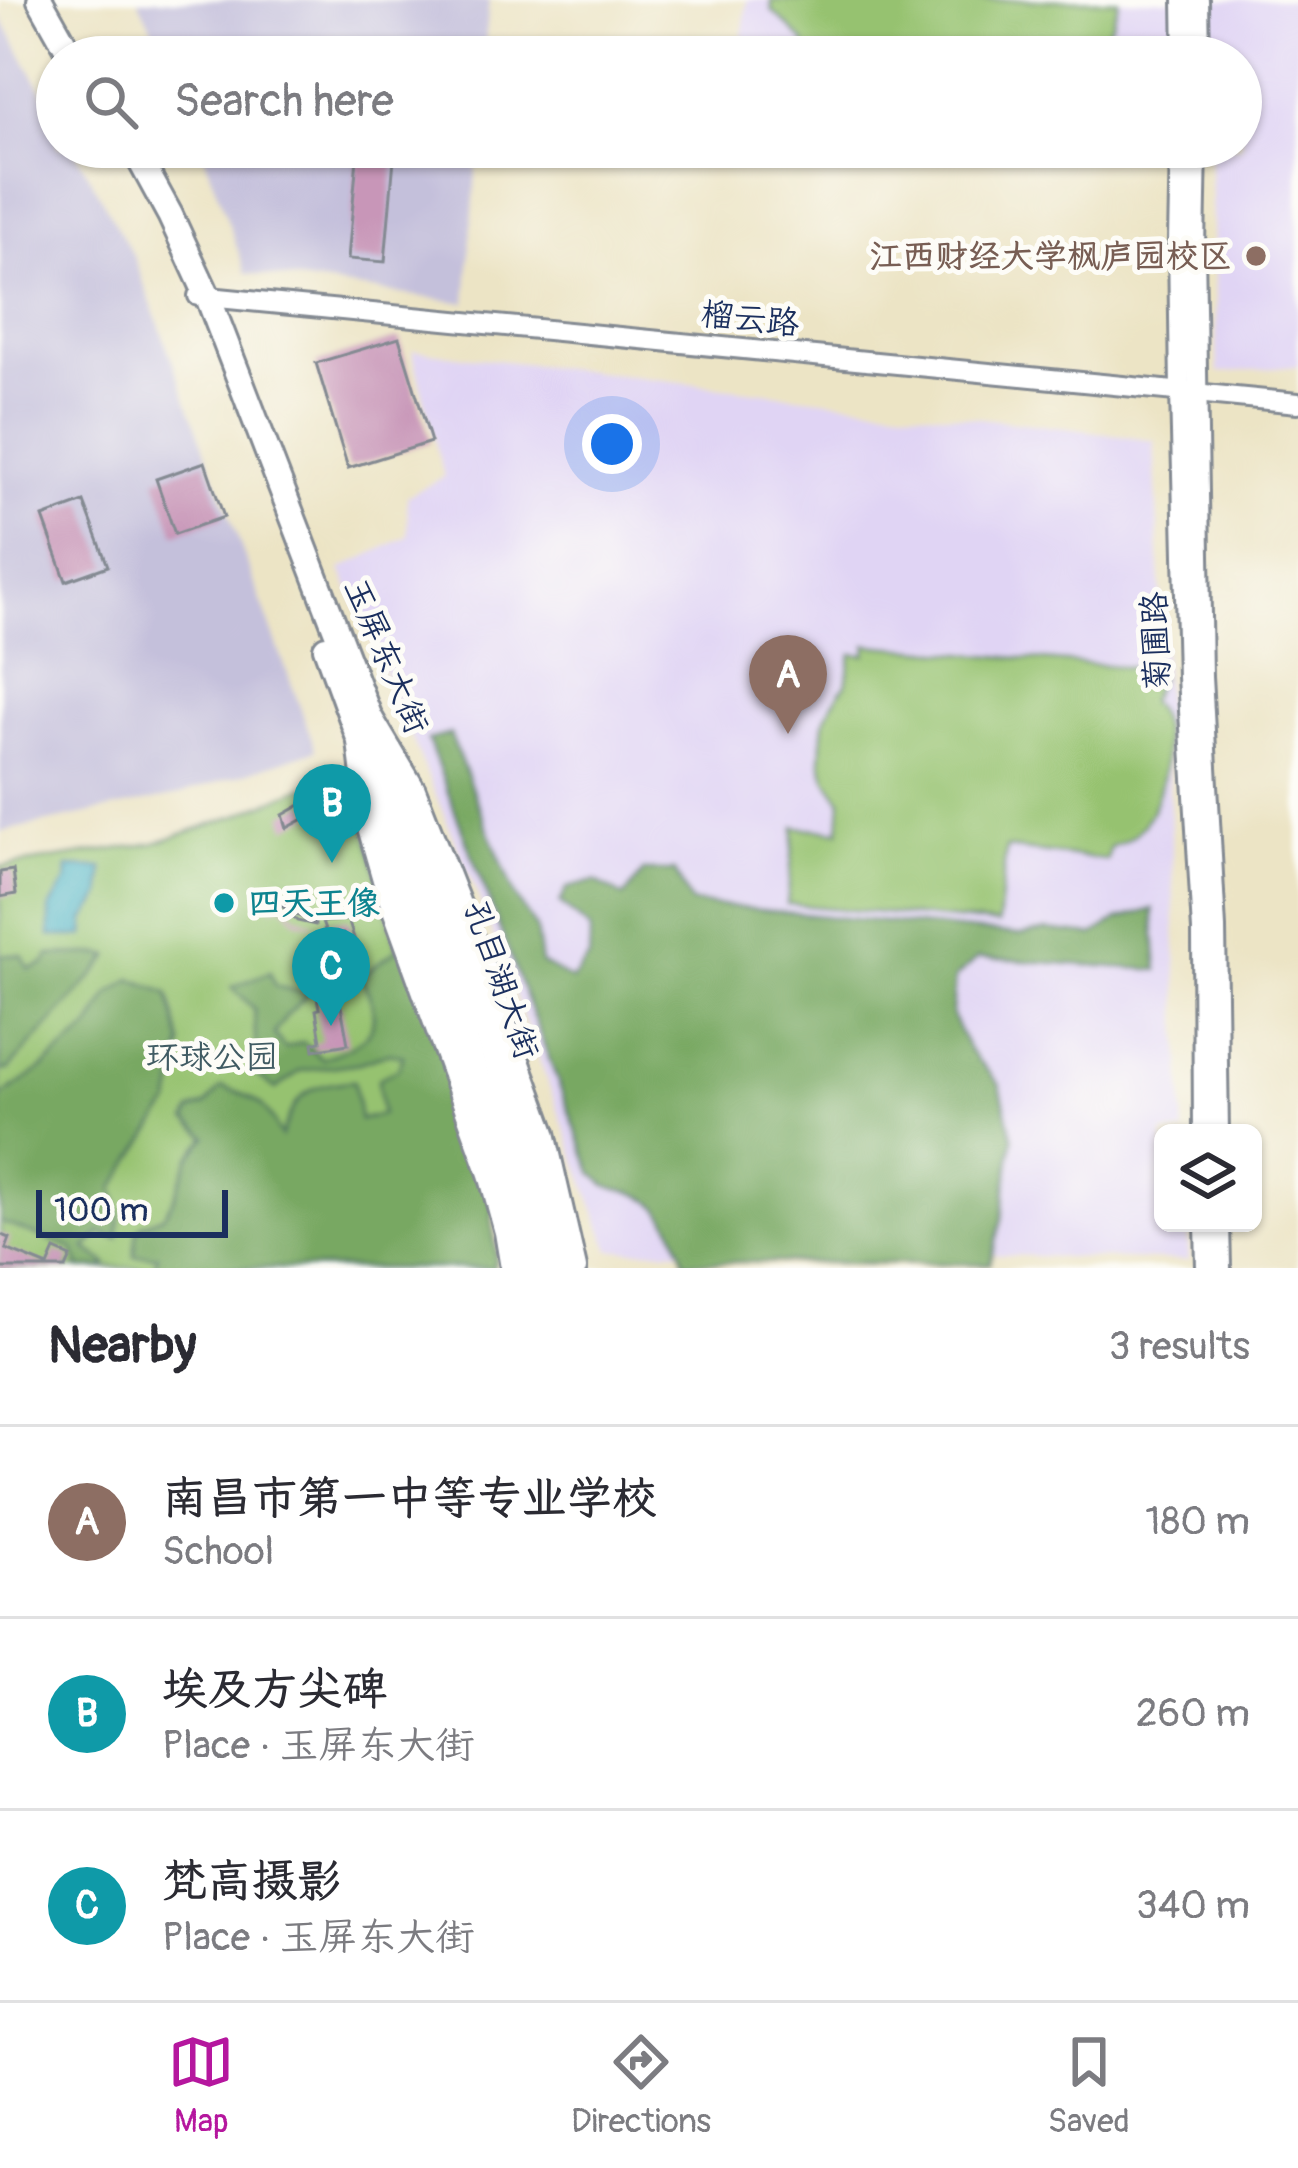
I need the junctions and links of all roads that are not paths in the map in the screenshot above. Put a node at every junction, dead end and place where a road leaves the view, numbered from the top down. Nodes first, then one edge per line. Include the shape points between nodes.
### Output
1 (40, 0) edge
2 (53, 0) edge
3 (1183, 0) edge
4 (1199, 0) edge
5 (60, 36) edge
6 (73, 36) edge
7 (1184, 36) edge
8 (1200, 36) edge
9 (132, 168) edge
10 (145, 168) edge
11 (1180, 168) edge
12 (1197, 168) edge
13 (203, 300) junction
14 (1190, 398) junction
15 (1298, 403) edge
16 (1298, 416) edge
17 (370, 744) junction
18 (1203, 1124) edge
19 (1219, 1124) edge
20 (1204, 1232) edge
21 (1220, 1232) edge
22 (513, 1268) edge
23 (534, 1268) edge
24 (555, 1268) edge
25 (574, 1268) edge
26 (1206, 1268) edge
27 (1221, 1268) edge

1 - 5 main road
2 - 6 main road
3 - 7 street
4 - 8 street
9 - 13 main road, 玉屏东大街
10 - 13 main road, 玉屏东大街
11 - 14 street, 菊圃路
12 - 14 street, 菊圃路
13 - 14 street, 榴云路
13 - 17 main road, 玉屏东大街
14 - 15 street, 榴云路
14 - 16 street, 榴云路
14 - 18 street, 菊圃路 via 1186,677 1202,931
14 - 19 street, 菊圃路
17 - 22 main road, 玉屏东大街 via 370,827 490,1174
17 - 23 main road, 孔目湖大街
17 - 24 main road, 孔目湖大街 via 473,990
17 - 25 main road, 玉屏东大街 via 413,790 489,983 543,1133
20 - 26 street
21 - 27 street

